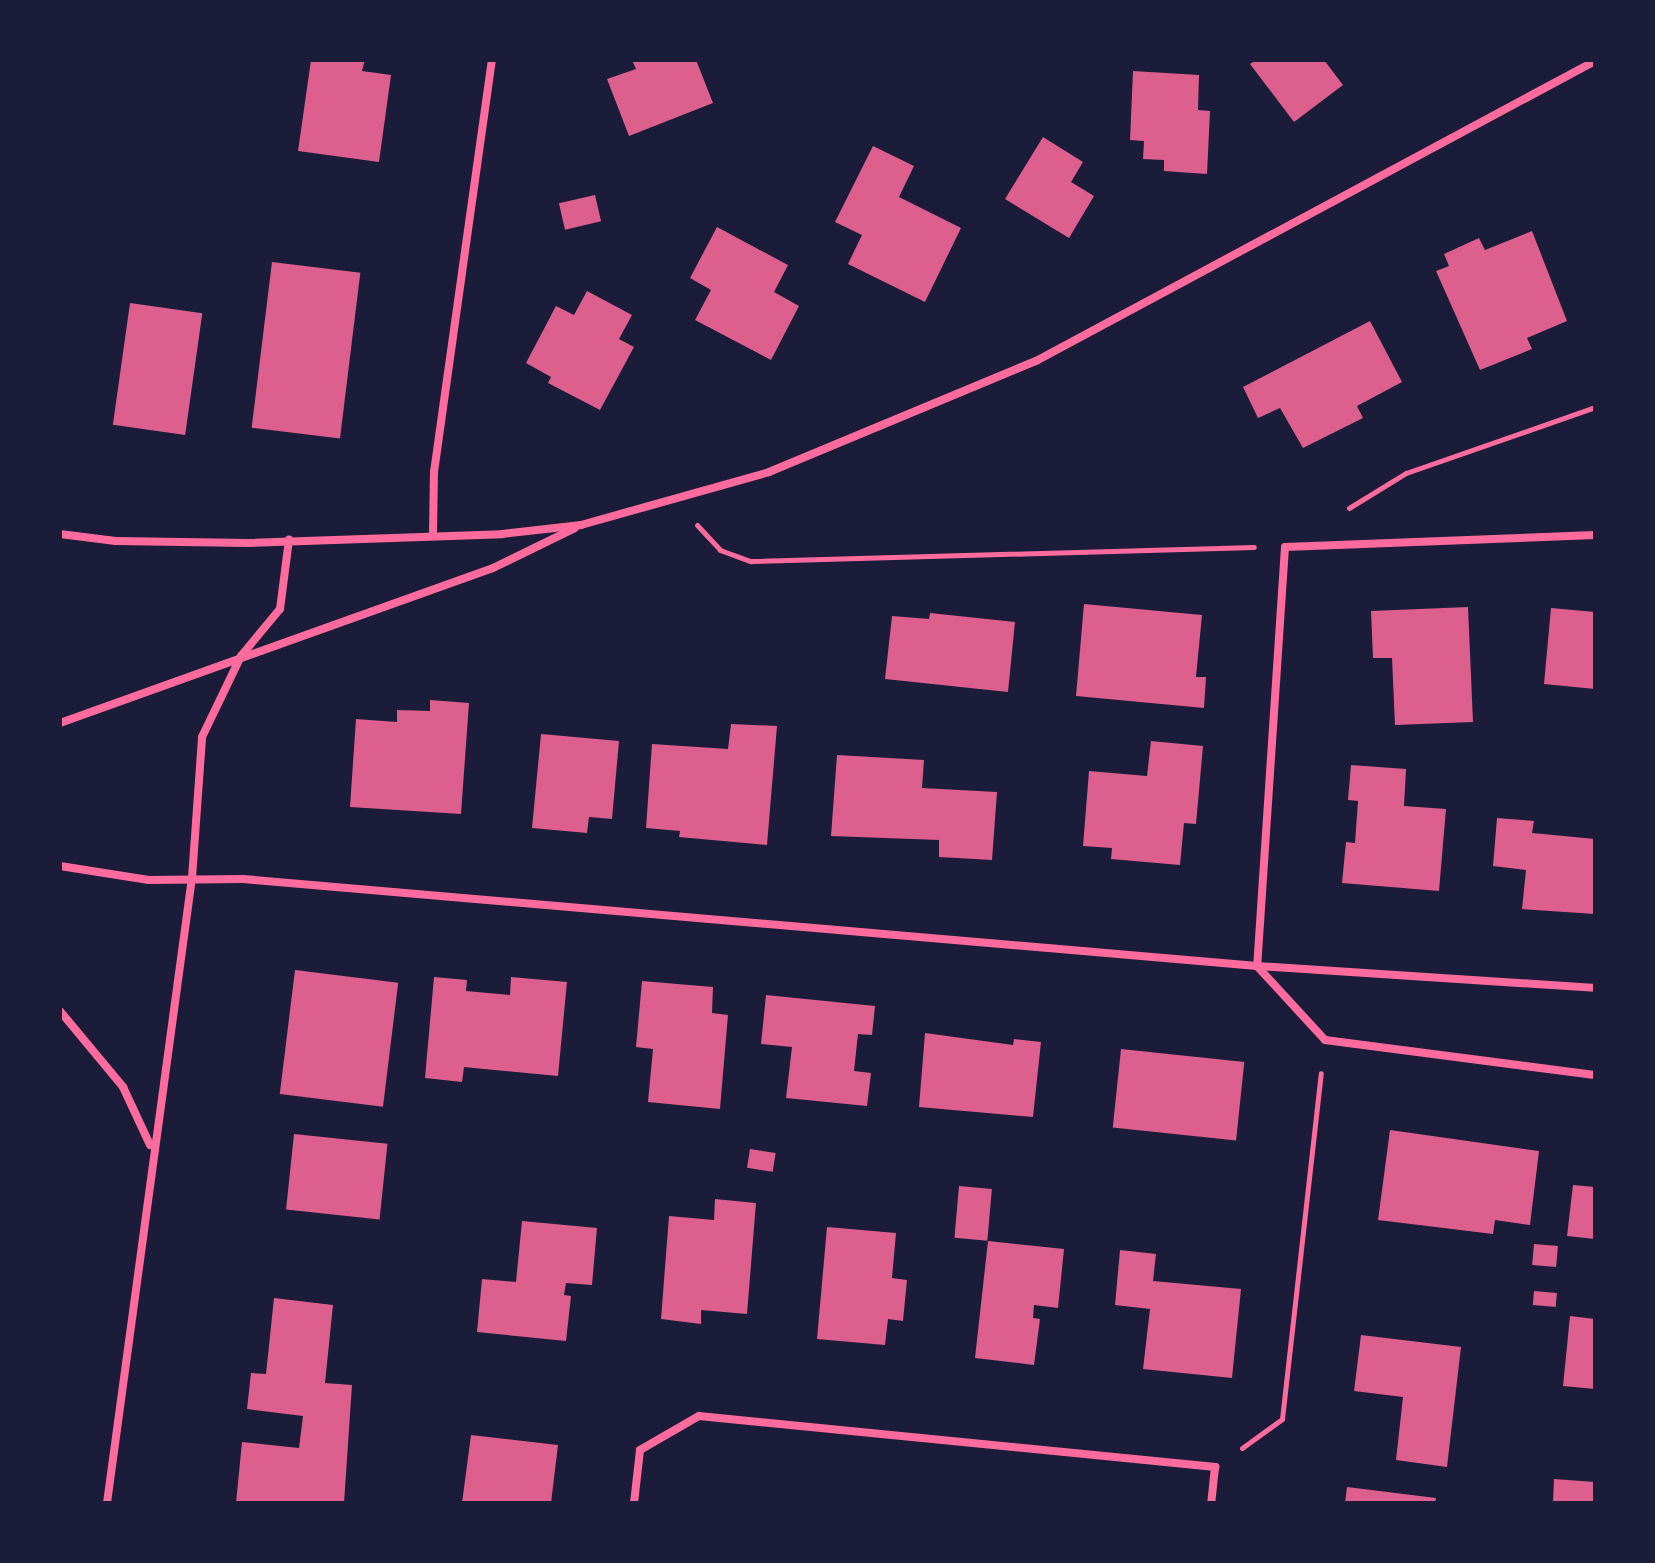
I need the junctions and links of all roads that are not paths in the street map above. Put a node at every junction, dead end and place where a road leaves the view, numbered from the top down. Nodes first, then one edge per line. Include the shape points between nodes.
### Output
1 (492, 60) edge
2 (1595, 61) edge
3 (581, 525) junction
4 (433, 533) junction
5 (60, 534) edge
6 (1595, 535) edge
7 (289, 540) junction
8 (241, 656) junction
9 (60, 723) edge
10 (60, 866) edge
11 (192, 878) junction
12 (1257, 966) junction
13 (1595, 988) edge
14 (60, 1011) edge
15 (1595, 1075) edge
16 (151, 1147) junction
17 (107, 1503) edge
18 (634, 1503) edge
19 (1211, 1503) edge

1 - 4 street via 434,472
2 - 3 street via 1036,361 769,472
3 - 4 street via 502,534
3 - 8 street via 493,568
4 - 7 street
5 - 7 street via 116,541
6 - 12 street via 1285,547
7 - 8 street via 280,609
8 - 9 street
8 - 11 street via 202,737
10 - 11 street via 149,880
11 - 12 street
11 - 16 street
12 - 13 street
12 - 15 street via 1325,1040
14 - 16 street via 123,1087
16 - 17 street
18 - 19 street via 640,1450 699,1416 1215,1467

